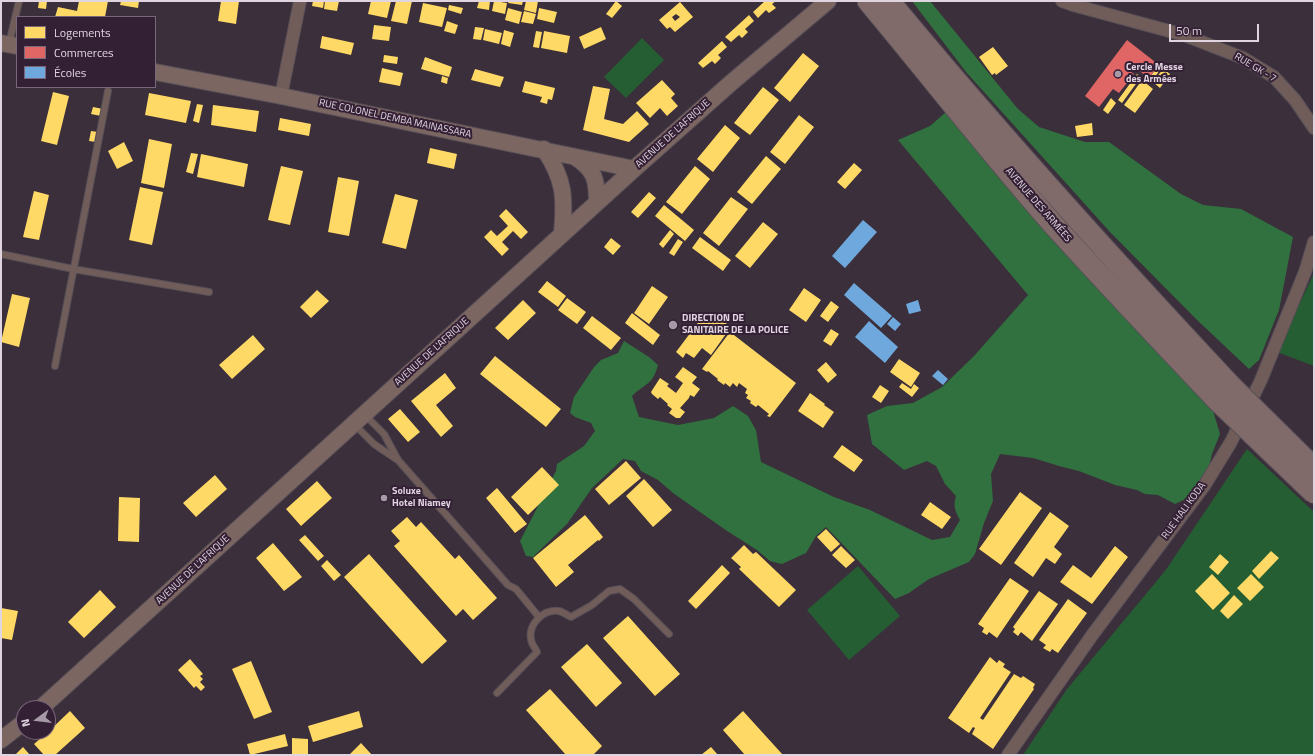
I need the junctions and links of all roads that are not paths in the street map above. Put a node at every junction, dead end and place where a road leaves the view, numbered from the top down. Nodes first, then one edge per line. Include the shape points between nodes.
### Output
1 (19, 1) edge
2 (300, 1) edge
3 (828, 1) edge
4 (868, 1) edge
5 (889, 1) edge
6 (1062, 1) edge
7 (9, 44) edge
8 (156, 72) edge
9 (108, 91) dead end
10 (281, 96) junction
11 (1314, 128) edge
12 (544, 149) junction
13 (575, 157) junction
14 (634, 169) junction
15 (597, 202) junction
16 (562, 234) junction
17 (1314, 242) edge
18 (1, 254) edge
19 (73, 269) junction
20 (209, 292) dead end
21 (1161, 327) junction
22 (55, 366) dead end
23 (1224, 393) junction
24 (358, 419) junction
25 (398, 460) junction
26 (1314, 468) edge
27 (1314, 493) edge
28 (539, 617) junction
29 (669, 634) dead end
30 (497, 693) dead end
31 (50, 700) edge
32 (16, 728) edge
33 (1, 740) edge
34 (1008, 755) edge

1 - 7 lane
2 - 10 street
3 - 14 main road, AVENUE DE L'AFRIQUE
4 - 21 highway, AVENUE DES ARMÉES via 1051,221
5 - 21 highway, AVENUE DES ARMÉES
6 - 11 street, RUE GK - 7 via 1184,35 1243,58 1274,77 1295,100
8 - 10 main road, RUE COLONEL DEMBA MAINASSARA
9 - 19 lane
10 - 12 main road, RUE COLONEL DEMBA MAINASSARA
12 - 13 main road, RUE COLONEL DEMBA MAINASSARA
12 - 16 main road via 557,170 563,192
13 - 14 main road, RUE COLONEL DEMBA MAINASSARA
13 - 15 main road via 588,168 596,181
14 - 15 main road, AVENUE DE L'AFRIQUE
15 - 16 main road, AVENUE DE L'AFRIQUE
16 - 24 main road, AVENUE DE L'AFRIQUE
17 - 34 street, RUE HALI KODA via 1305,272 1261,380 1231,442 1204,486 1093,634
18 - 19 lane
19 - 20 lane
19 - 22 lane
21 - 23 highway, AVENUE DES ARMÉES
23 - 26 highway, bridge
23 - 27 highway, bridge
24 - 25 lane via 374,444
24 - 25 lane via 384,434
24 - 31 main road, AVENUE DE L'AFRIQUE
25 - 28 lane via 508,586 516,589
28 - 29 lane via 549,612 560,612 571,617 610,591 620,589 634,599
28 - 30 lane via 533,624 531,634 537,652
32 - 33 main road

